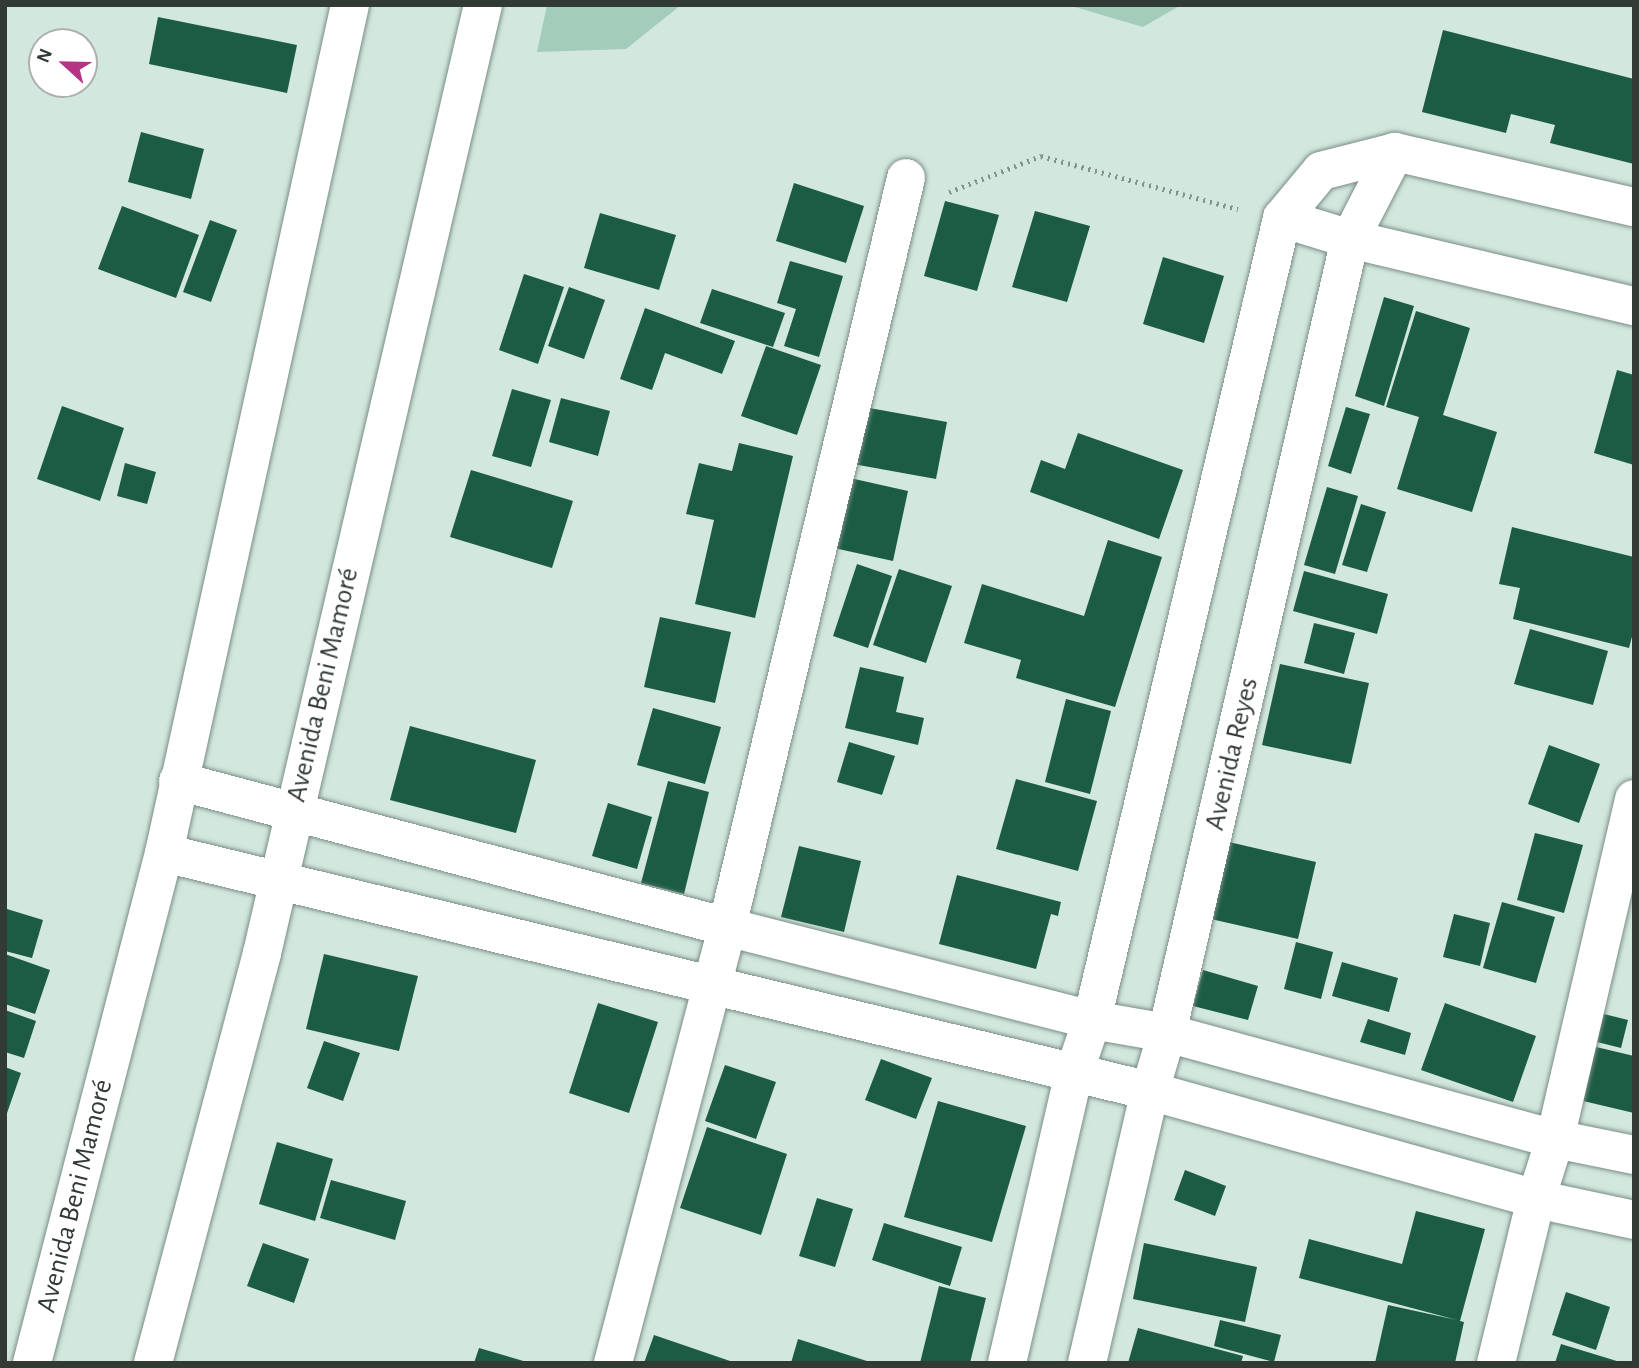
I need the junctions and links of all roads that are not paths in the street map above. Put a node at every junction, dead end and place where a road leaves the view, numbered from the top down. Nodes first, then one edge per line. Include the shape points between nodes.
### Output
1 (350, 5) edge
2 (483, 5) edge
3 (1395, 152) junction
4 (906, 178) dead end
5 (1634, 208) edge
6 (1282, 218) junction
7 (1350, 239) junction
8 (1634, 306) edge
9 (178, 780) junction
10 (1634, 799) edge
11 (294, 813) junction
12 (164, 853) junction
13 (279, 880) junction
14 (727, 927) junction
15 (712, 986) junction
16 (1093, 1020) junction
17 (1167, 1034) junction
18 (1074, 1073) junction
19 (1150, 1091) junction
20 (1555, 1139) junction
21 (1634, 1155) edge
22 (1535, 1199) junction
23 (1634, 1220) edge
24 (32, 1363) edge
25 (153, 1363) edge
26 (613, 1363) edge
27 (1007, 1363) edge
28 (1087, 1363) edge
29 (1496, 1363) edge

1 - 9 street, Avenida Beni Mamoré
2 - 11 street, Avenida Beni Mamoré
3 - 5 street
3 - 6 street via 1321,171
3 - 7 street, Avenida Reyes
4 - 14 street
6 - 7 street
6 - 16 street
7 - 8 street
7 - 17 street, Avenida Reyes
9 - 11 street
9 - 12 street, Avenida Beni Mamoré
10 - 20 street
11 - 13 street, Avenida Beni Mamoré
11 - 14 street
12 - 13 street
12 - 24 street, Avenida Beni Mamoré
13 - 15 street
13 - 25 street, Avenida Beni Mamoré
14 - 15 street
14 - 16 street
15 - 18 street
15 - 26 street
16 - 17 street
16 - 18 street
17 - 19 street, Avenida Reyes
17 - 20 street
18 - 19 street
18 - 27 street
19 - 22 street
19 - 28 street, Avenida Reyes
20 - 21 street
20 - 22 street
22 - 23 street
22 - 29 street

